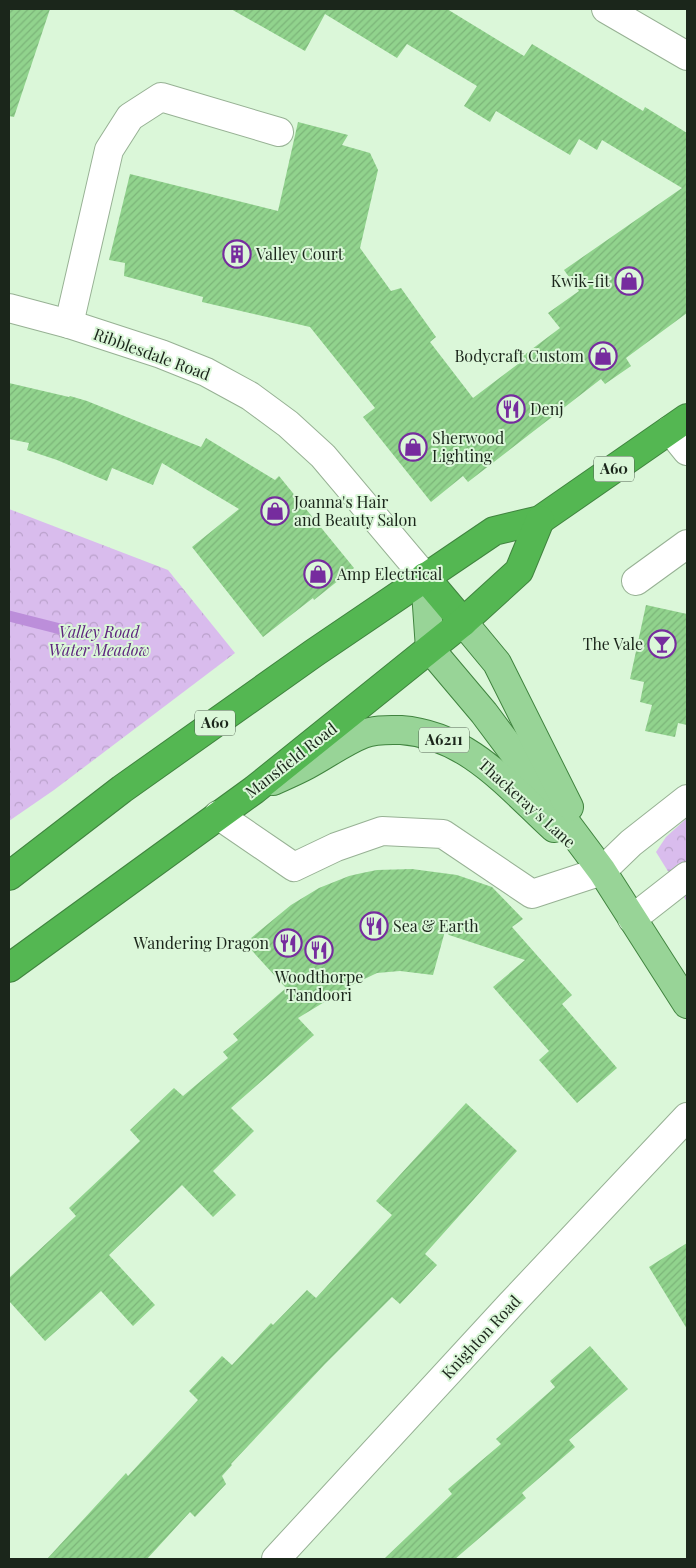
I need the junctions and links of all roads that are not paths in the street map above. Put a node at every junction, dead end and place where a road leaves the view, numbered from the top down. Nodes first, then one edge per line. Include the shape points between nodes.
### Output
1 (606, 9) edge
2 (687, 56) edge
3 (279, 132) dead end
4 (9, 308) edge
5 (69, 324) junction
6 (679, 424) edge
7 (687, 452) edge
8 (540, 520) junction
9 (687, 544) edge
10 (425, 577) junction
11 (636, 581) dead end
12 (463, 622) junction
13 (430, 649) junction
14 (254, 790) junction
15 (687, 799) edge
16 (218, 815) junction
17 (602, 871) junction
18 (9, 876) edge
19 (687, 876) edge
20 (632, 919) junction
21 (9, 968) edge
22 (687, 1004) edge
23 (687, 1117) edge
24 (276, 1559) edge

1 - 2 street
3 - 5 street via 161,97 130,117 110,150
4 - 5 street, Ribblesdale Road
5 - 10 street, Ribblesdale Road via 161,354 206,372 250,396 323,456
6 - 7 street
6 - 8 highway, A60
8 - 10 highway, A60 via 494,531
8 - 12 highway, Mansfield Road via 519,571
9 - 11 street
10 - 12 highway
10 - 13 main road
10 - 18 highway, A60 via 122,789
12 - 13 highway, Mansfield Road
12 - 17 main road, Thackeray's Lane / A6211 via 497,663
13 - 14 highway, Mansfield Road
13 - 17 main road, Thackeray's Lane / A6211 via 484,713
14 - 16 highway, Mansfield Road
14 - 17 main road, Thackeray's Lane / A6211 via 365,733 385,730 431,734 456,745 488,766
15 - 17 street via 631,843
16 - 17 street via 294,867 382,830 443,834 532,894
16 - 21 highway, Mansfield Road
17 - 20 main road, Thackeray's Lane / A6211
19 - 20 street
20 - 22 main road, Thackeray's Lane / A6211
23 - 24 street, Knighton Road

